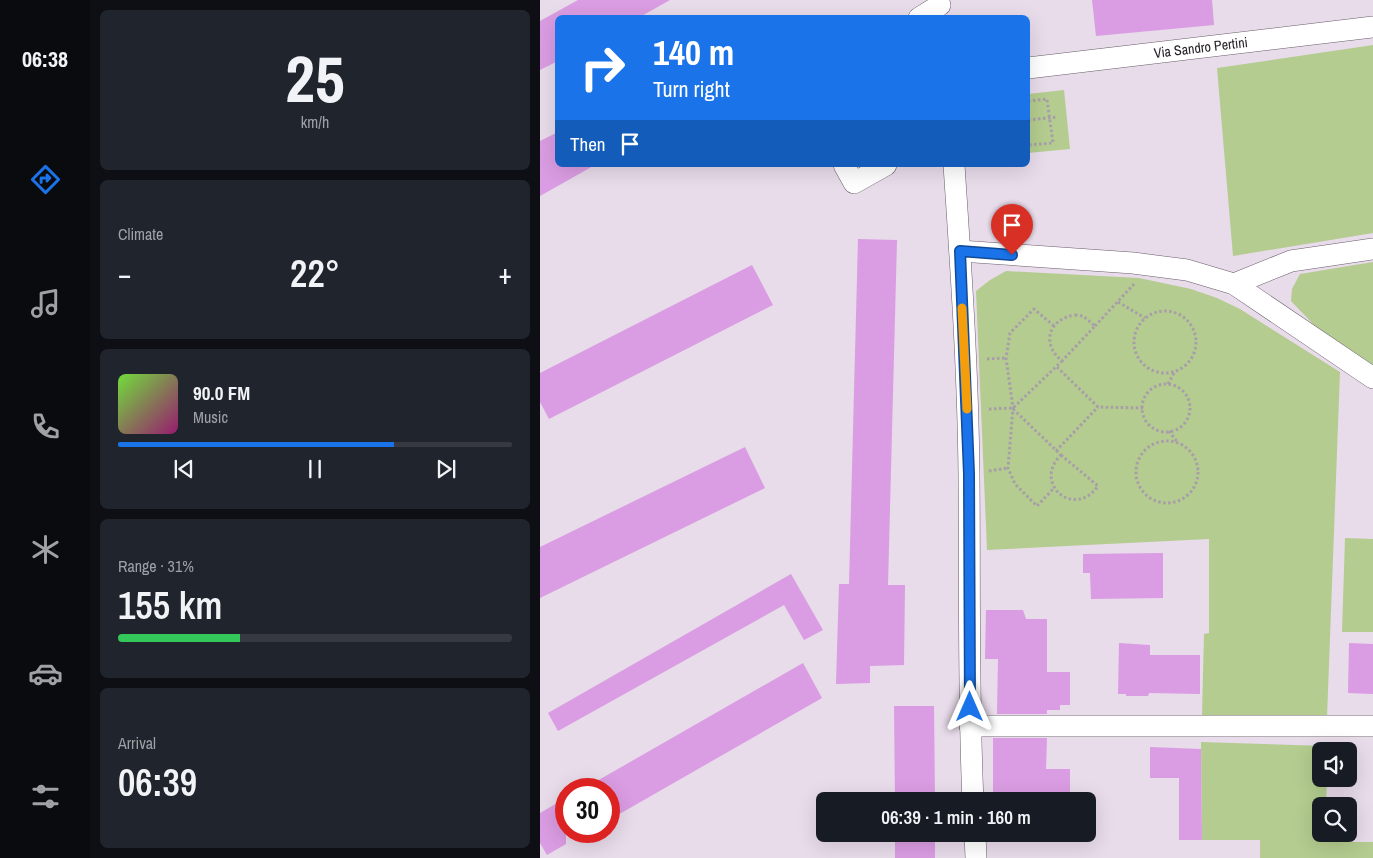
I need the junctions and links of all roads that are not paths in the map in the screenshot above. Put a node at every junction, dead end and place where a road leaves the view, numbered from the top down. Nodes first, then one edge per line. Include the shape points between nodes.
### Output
1 (940, 8) edge
2 (925, 15) edge
3 (1373, 27) edge
4 (1030, 68) edge
5 (845, 167) edge
6 (882, 167) edge
7 (954, 167) edge
8 (1373, 249) edge
9 (960, 251) junction
10 (1234, 284) junction
11 (1373, 378) edge
12 (970, 726) junction
13 (1373, 726) edge
14 (973, 792) edge
15 (975, 842) edge
16 (976, 858) edge

1 - 2 street
3 - 4 street, Via Sandro Pertini
5 - 6 street via 854,183
7 - 9 street
8 - 10 street via 1291,261
9 - 10 street via 1132,262 1187,270
9 - 12 street via 969,474
10 - 11 street
12 - 13 street
12 - 14 street
15 - 16 street

